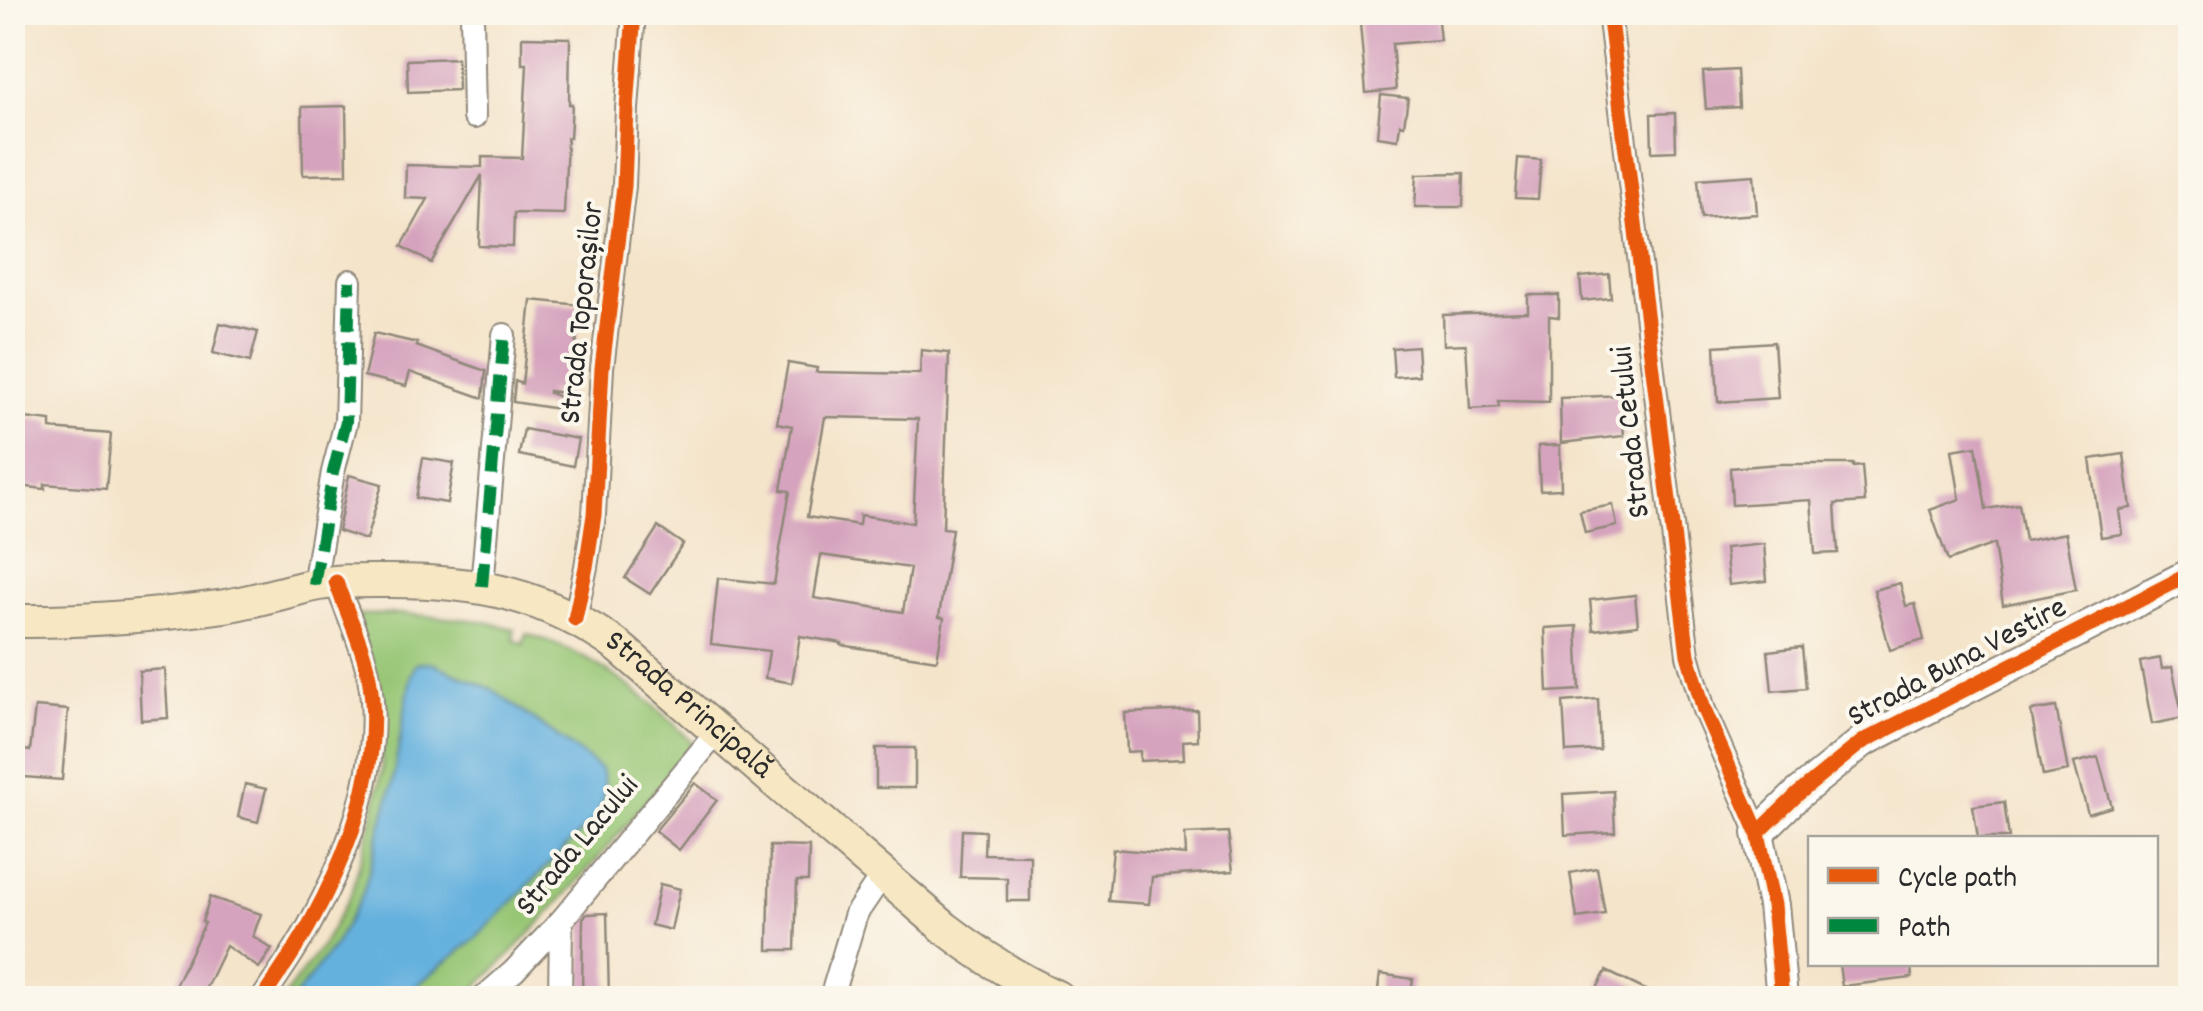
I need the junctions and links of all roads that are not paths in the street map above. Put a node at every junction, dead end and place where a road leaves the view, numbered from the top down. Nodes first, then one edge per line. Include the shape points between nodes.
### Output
1 (472, 12) edge
2 (634, 12) edge
3 (1610, 12) edge
4 (474, 117) dead end
5 (350, 281) dead end
6 (504, 335) dead end
7 (2190, 574) edge
8 (325, 584) junction
9 (482, 586) junction
10 (575, 618) junction
11 (12, 622) edge
12 (718, 731) junction
13 (1758, 833) junction
14 (883, 874) junction
15 (561, 921) junction
16 (263, 998) edge
17 (483, 998) edge
18 (560, 998) edge
19 (831, 998) edge
20 (1059, 998) edge
21 (1782, 998) edge

1 - 4 street
2 - 10 street, Strada Toporașilor via 594,515
3 - 13 street, Strada Cetului via 1688,655 1704,710
5 - 8 street via 346,422 333,472
6 - 9 street
7 - 13 street, Strada Buna Vestire via 1862,742
8 - 9 main road, Strada Principală
8 - 11 main road, Strada Principală via 181,611
8 - 16 street via 369,674 374,725 342,862
9 - 10 main road, Strada Principală
10 - 12 main road, Strada Principală
12 - 14 main road, Strada Principală
12 - 15 street, Strada Lacului
13 - 21 street via 1774,905
14 - 19 street via 856,914
14 - 20 main road, Strada Principală via 983,957
15 - 17 street, Strada Lacului
15 - 18 street

